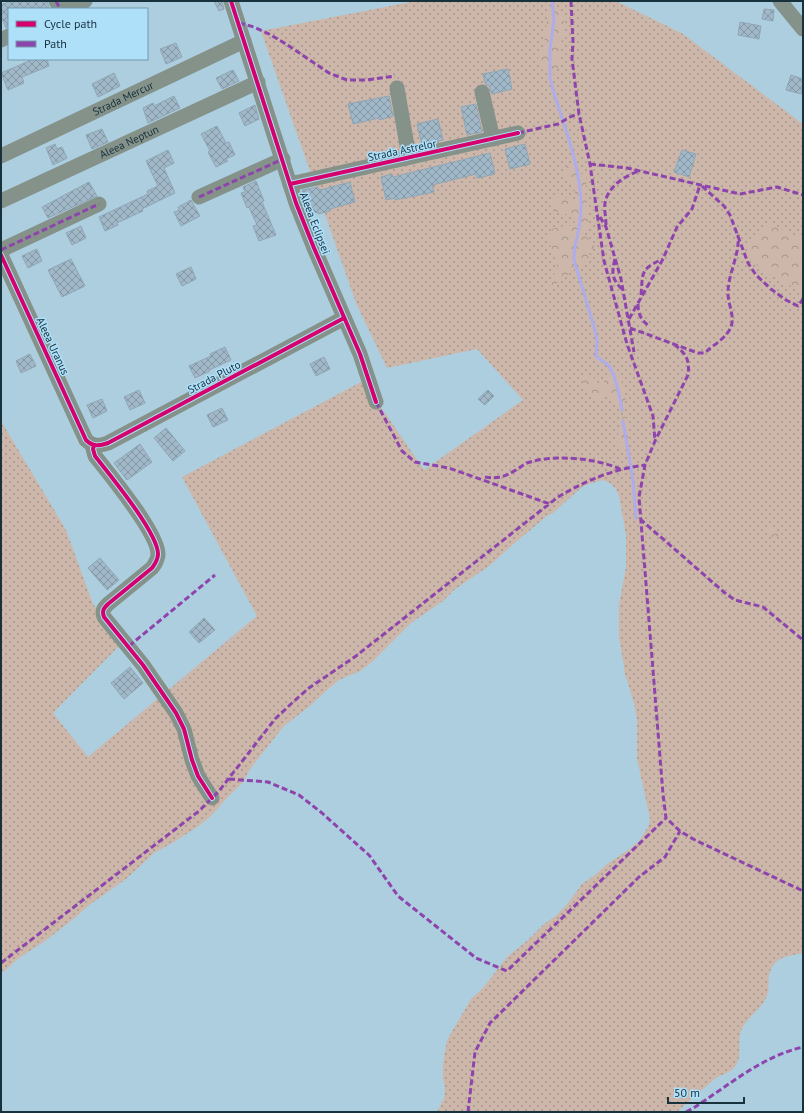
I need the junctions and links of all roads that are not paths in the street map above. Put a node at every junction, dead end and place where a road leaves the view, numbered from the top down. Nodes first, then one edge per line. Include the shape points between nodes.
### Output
1 (85, 1) edge
2 (231, 1) edge
3 (780, 1) edge
4 (69, 8) edge
5 (803, 29) edge
6 (244, 41) junction
7 (258, 82) junction
8 (397, 88) dead end
9 (482, 92) dead end
10 (518, 133) dead end
11 (493, 139) junction
12 (1, 156) edge
13 (409, 157) junction
14 (283, 159) junction
15 (290, 184) junction
16 (199, 197) dead end
17 (1, 201) edge
18 (99, 204) dead end
19 (1, 250) edge
20 (1, 255) edge
21 (344, 318) junction
22 (376, 402) dead end
23 (92, 445) junction
24 (212, 798) dead end

1 - 4 street
2 - 6 street, Aleea Eclipsei
3 - 5 street
6 - 7 street, Aleea Eclipsei
6 - 12 street, Strada Mercur
7 - 14 street, Aleea Eclipsei
7 - 17 street, Aleea Neptun
8 - 13 street
9 - 11 street
10 - 11 street, Strada Astrelor
11 - 13 street, Strada Astrelor
13 - 15 street, Strada Astrelor
14 - 15 street, Aleea Eclipsei
14 - 16 street
15 - 21 street, Aleea Eclipsei
18 - 19 street
20 - 23 street, Aleea Uranus via 86,440
21 - 22 street, Aleea Eclipsei via 360,354
21 - 23 street, Strada Pluto via 108,442
23 - 24 street, Aleea Uranus via 95,456 148,527 158,556 152,568 108,604 103,612 104,617 143,665 176,714 184,729 198,776

